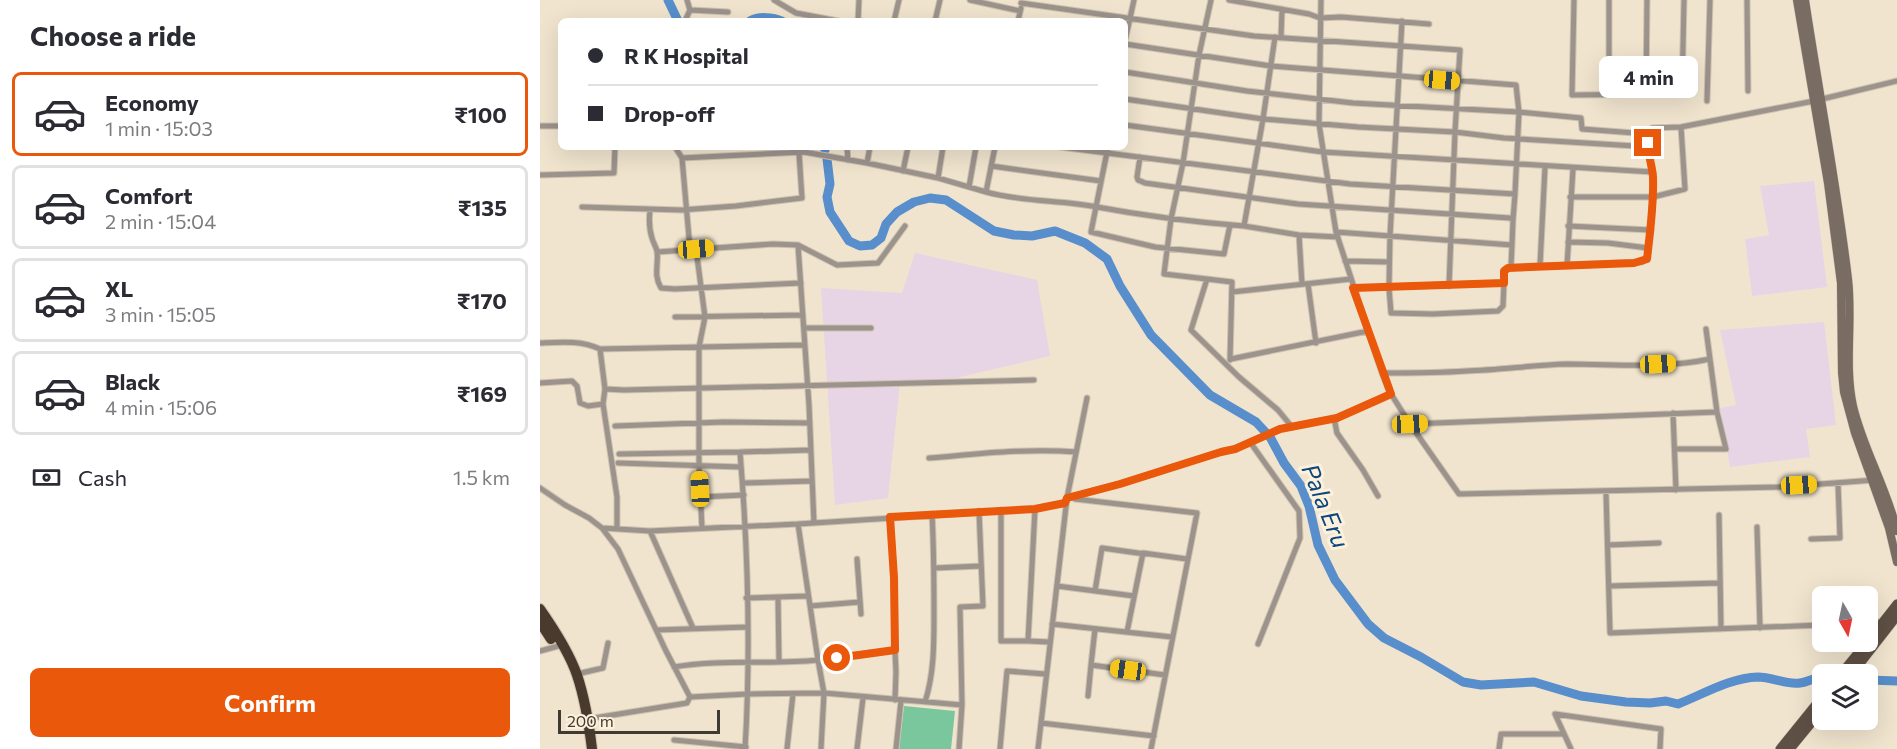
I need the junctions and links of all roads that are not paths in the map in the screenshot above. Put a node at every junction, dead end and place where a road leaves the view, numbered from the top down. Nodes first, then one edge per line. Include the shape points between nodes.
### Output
1 (687, 0) edge
2 (774, 0) edge
3 (859, 0) edge
4 (899, 0) edge
5 (940, 0) edge
6 (970, 0) edge
7 (1134, 0) edge
8 (1211, 0) edge
9 (1229, 0) edge
10 (1321, 0) edge
11 (1574, 0) edge
12 (1610, 0) edge
13 (1647, 0) edge
14 (1684, 0) edge
15 (1710, 0) edge
16 (1747, 0) edge
17 (1797, 0) edge
18 (1805, 0) edge
19 (1022, 2) edge
20 (1282, 9) junction
21 (690, 10) junction
22 (1020, 11) junction
23 (728, 12) dead end
24 (686, 18) edge
25 (822, 18) edge
26 (858, 18) edge
27 (895, 18) edge
28 (936, 18) edge
29 (1019, 18) edge
30 (1124, 18) edge
31 (1320, 18) junction
32 (1130, 19) junction
33 (1402, 21) junction
34 (1429, 24) dead end
35 (1206, 28) junction
36 (1128, 29) edge
37 (1278, 38) junction
38 (1320, 40) junction
39 (1128, 43) edge
40 (1401, 45) junction
41 (1199, 55) junction
42 (1271, 66) junction
43 (1319, 70) junction
44 (1128, 72) edge
45 (1398, 76) junction
46 (1458, 81) junction
47 (1897, 81) edge
48 (1195, 82) junction
49 (1748, 91) dead end
50 (1267, 93) junction
51 (1609, 94) junction
52 (1646, 94) junction
53 (1319, 98) junction
54 (1128, 99) edge
55 (1817, 100) junction
56 (1707, 101) dead end
57 (1397, 106) junction
58 (1190, 108) junction
59 (1456, 108) junction
60 (1519, 112) junction
61 (1263, 119) junction
62 (1319, 124) junction
63 (1128, 125) edge
64 (540, 126) edge
65 (558, 126) edge
66 (1681, 127) junction
67 (1396, 128) junction
68 (1582, 129) junction
69 (1455, 132) junction
70 (1188, 133) junction
71 (1648, 134) junction
72 (1518, 139) junction
73 (1585, 143) junction
74 (1648, 143) junction
75 (1260, 144) junction
76 (615, 150) edge
77 (677, 150) edge
78 (847, 150) edge
79 (869, 150) edge
80 (907, 150) edge
81 (943, 150) edge
82 (975, 150) edge
83 (994, 150) edge
84 (1107, 150) edge
85 (802, 151) edge
86 (1323, 152) junction
87 (1395, 156) junction
88 (1140, 157) junction
89 (682, 158) junction
90 (848, 160) junction
91 (1454, 160) junction
92 (1183, 163) junction
93 (867, 164) junction
94 (1516, 164) junction
95 (991, 166) junction
96 (1545, 167) junction
97 (1573, 169) junction
98 (903, 171) junction
99 (1653, 172) junction
100 (1253, 173) junction
101 (540, 175) edge
102 (938, 178) junction
103 (1101, 181) junction
104 (1329, 181) junction
105 (1393, 186) junction
106 (969, 187) junction
107 (1179, 188) junction
108 (1452, 190) junction
109 (986, 192) junction
110 (1515, 194) junction
111 (1653, 197) junction
112 (1249, 198) junction
113 (1570, 198) junction
114 (1332, 206) junction
115 (582, 207) dead end
116 (1096, 207) junction
117 (1392, 209) junction
118 (650, 210) junction
119 (686, 210) junction
120 (1451, 213) junction
121 (1171, 219) junction
122 (1513, 220) junction
123 (1230, 225) junction
124 (905, 226) dead end
125 (1244, 226) junction
126 (1568, 226) junction
127 (1650, 230) junction
128 (1299, 235) junction
129 (1337, 235) junction
130 (1390, 236) junction
131 (1450, 241) junction
132 (1568, 243) junction
133 (798, 245) junction
134 (1512, 245) junction
135 (1168, 248) junction
136 (1648, 248) junction
137 (693, 249) junction
138 (657, 252) junction
139 (1346, 261) junction
140 (1389, 262) junction
141 (1540, 266) junction
142 (1567, 266) junction
143 (1511, 267) junction
144 (1207, 279) junction
145 (1351, 279) junction
146 (801, 283) junction
147 (1504, 283) junction
148 (1305, 284) junction
149 (1449, 286) junction
150 (702, 288) junction
151 (1353, 288) junction
152 (1389, 288) junction
153 (1232, 292) junction
154 (803, 315) junction
155 (675, 317) dead end
156 (705, 317) junction
157 (804, 327) junction
158 (871, 328) dead end
159 (1706, 329) dead end
160 (1368, 331) junction
161 (540, 343) edge
162 (1316, 343) junction
163 (805, 345) junction
164 (699, 347) junction
165 (600, 349) junction
166 (1231, 359) junction
167 (1710, 359) junction
168 (1225, 365) junction
169 (1382, 373) junction
170 (1034, 380) dead end
171 (540, 383) edge
172 (808, 385) junction
173 (605, 388) junction
174 (699, 388) junction
175 (1391, 394) junction
176 (1086, 398) dead end
177 (603, 404) junction
178 (1718, 412) junction
179 (1673, 413) junction
180 (1334, 418) junction
181 (699, 423) junction
182 (810, 423) junction
183 (1410, 424) junction
184 (615, 426) dead end
185 (1292, 427) junction
186 (1250, 442) junction
187 (1675, 449) junction
188 (811, 450) junction
189 (699, 452) junction
190 (740, 452) junction
191 (1076, 452) junction
192 (619, 454) dead end
193 (929, 458) dead end
194 (618, 463) dead end
195 (699, 466) junction
196 (741, 467) junction
197 (1876, 480) junction
198 (812, 481) junction
199 (743, 483) junction
200 (1838, 483) junction
201 (540, 488) edge
202 (1676, 490) junction
203 (1606, 492) junction
204 (744, 495) junction
205 (1377, 496) dead end
206 (701, 497) junction
207 (1067, 498) junction
208 (1035, 509) junction
209 (1001, 510) junction
210 (979, 512) junction
211 (932, 514) junction
212 (1719, 515) dead end
213 (890, 517) junction
214 (814, 523) junction
215 (798, 524) junction
216 (746, 526) junction
217 (1757, 527) dead end
218 (602, 528) junction
219 (702, 528) junction
220 (617, 529) junction
221 (650, 531) junction
222 (1897, 531) edge
223 (1810, 539) dead end
224 (1659, 543) dead end
225 (1608, 544) junction
226 (1147, 554) junction
227 (858, 559) dead end
228 (1187, 559) junction
229 (1897, 562) edge
230 (981, 566) junction
231 (935, 568) junction
232 (1720, 583) junction
233 (1057, 586) junction
234 (1609, 586) junction
235 (1095, 591) junction
236 (808, 596) junction
237 (1134, 596) junction
238 (778, 597) junction
239 (747, 598) junction
240 (860, 602) junction
241 (1897, 604) edge
242 (810, 606) junction
243 (540, 609) edge
244 (861, 614) dead end
245 (1891, 620) edge
246 (540, 622) edge
247 (1052, 624) junction
248 (1812, 625) edge
249 (748, 627) junction
250 (693, 628) junction
251 (1760, 628) junction
252 (1095, 629) junction
253 (1721, 629) junction
254 (656, 630) junction
255 (1127, 632) junction
256 (1878, 632) edge
257 (1172, 637) junction
258 (1028, 641) junction
259 (1049, 642) junction
260 (608, 643) dead end
261 (1258, 644) dead end
262 (560, 646) junction
263 (895, 650) junction
264 (540, 651) edge
265 (1864, 653) junction
266 (818, 660) junction
267 (779, 662) junction
268 (748, 663) junction
269 (1091, 664) junction
270 (1852, 664) edge
271 (1858, 664) edge
272 (674, 667) junction
273 (577, 674) junction
274 (1046, 674) junction
275 (1165, 675) junction
276 (824, 693) junction
277 (748, 694) junction
278 (793, 694) junction
279 (1088, 696) dead end
280 (690, 697) junction
281 (863, 698) junction
282 (898, 701) junction
283 (925, 702) junction
284 (962, 705) junction
285 (1812, 710) edge
286 (588, 719) junction
287 (1041, 723) junction
288 (1812, 723) edge
289 (1564, 734) junction
290 (1154, 736) junction
291 (674, 740) dead end
292 (746, 748) edge
293 (587, 749) edge
294 (592, 749) edge
295 (787, 749) edge
296 (821, 749) edge
297 (857, 749) edge
298 (897, 749) edge
299 (959, 749) edge
300 (1000, 749) edge
301 (1038, 749) edge
302 (1151, 749) edge
303 (1500, 749) edge
304 (1570, 749) edge
305 (1660, 749) edge
306 (1780, 749) edge
307 (1791, 749) edge

1 - 21 street
2 - 25 street via 796,13
3 - 26 street
4 - 27 street
5 - 28 street
6 - 22 street
7 - 32 street
8 - 35 street
9 - 20 street
10 - 31 street
11 - 51 street via 1572,95
12 - 51 street
13 - 52 street
14 - 52 street via 1682,94
15 - 56 street
16 - 49 street
17 - 55 street
18 - 55 street
19 - 22 street
19 - 30 street
20 - 31 street
20 - 37 street
21 - 23 street
21 - 24 street
22 - 29 street
31 - 33 street
31 - 38 street
32 - 35 street
32 - 36 street
33 - 34 street
33 - 40 street
35 - 37 street
35 - 41 street
37 - 38 street
37 - 42 street
38 - 40 street
38 - 43 street
39 - 41 street
40 - 45 street
40 - 46 street via 1460,50
41 - 42 street
41 - 48 street
42 - 43 street
42 - 50 street
43 - 45 street
43 - 53 street
44 - 48 street
45 - 46 street
45 - 57 street
46 - 59 street
46 - 60 street via 1516,85
47 - 55 street
48 - 50 street
48 - 58 street
50 - 53 street
50 - 61 street
51 - 52 street
53 - 57 street
53 - 62 street
54 - 58 street
55 - 66 street
55 - 197 street via 1841,283 1844,392 1855,432
57 - 59 street
57 - 67 street
58 - 61 street
58 - 70 street
59 - 60 street
59 - 69 street
60 - 68 street via 1581,118
60 - 72 street
61 - 62 street
61 - 75 street
62 - 67 street
62 - 86 street
63 - 70 street
64 - 65 street
66 - 71 street via 1657,126
66 - 111 street via 1684,189
67 - 69 street
67 - 87 street
68 - 71 street
68 - 73 street
69 - 72 street
69 - 91 street
70 - 75 street
70 - 92 street
71 - 74 street
72 - 73 street
72 - 94 street
73 - 74 street
74 - 99 street
75 - 86 street
75 - 100 street
76 - 101 street via 614,173
77 - 89 street
78 - 90 street
79 - 93 street
80 - 98 street
81 - 102 street
82 - 106 street
83 - 95 street
84 - 88 street
84 - 103 street
85 - 89 street
85 - 90 street
85 - 119 street via 802,198
86 - 87 street
86 - 104 street
87 - 91 street
87 - 105 street
88 - 92 street
88 - 107 street via 1138,180
89 - 119 street
90 - 93 street
91 - 94 street
91 - 108 street
92 - 100 street
92 - 107 street
93 - 98 street
94 - 96 street
94 - 110 street
95 - 103 street
95 - 109 street
96 - 97 street
96 - 141 street
97 - 99 street
97 - 113 street
98 - 102 street
99 - 111 street
100 - 104 street
100 - 112 street
102 - 106 street
103 - 116 street
104 - 105 street
104 - 114 street
105 - 108 street
105 - 117 street
106 - 109 street
107 - 112 street
107 - 121 street
108 - 110 street
108 - 120 street
109 - 116 street via 1007,198
110 - 122 street
111 - 113 street
111 - 127 street
112 - 114 street
112 - 125 street
113 - 126 street
114 - 117 street
114 - 129 street
115 - 118 street
116 - 121 street
116 - 135 street via 1091,232
117 - 120 street
117 - 130 street
118 - 119 street
118 - 138 street via 651,237
119 - 137 street
120 - 122 street
120 - 131 street
121 - 123 street
121 - 135 street
122 - 134 street
123 - 125 street
123 - 135 street via 1224,254
124 - 133 street via 878,263 837,265
125 - 128 street
126 - 127 street
126 - 132 street
127 - 136 street
128 - 129 street
128 - 148 street
129 - 130 street
129 - 139 street
130 - 131 street
130 - 140 street
131 - 134 street
131 - 149 street
132 - 136 street
132 - 142 street
133 - 137 street
133 - 146 street
134 - 143 street
135 - 144 street via 1164,274
136 - 142 street via 1647,259 1642,262
137 - 138 street
137 - 150 street
138 - 150 street via 660,287
139 - 140 street
139 - 145 street
140 - 152 street
141 - 142 street
141 - 143 street
143 - 147 street via 1504,271
144 - 153 street via 1232,282
144 - 168 street via 1191,330
145 - 148 street
145 - 151 street
146 - 150 street
146 - 154 street
147 - 149 street
147 - 152 street via 1501,309 1454,313 1391,313
148 - 153 street
148 - 162 street
149 - 152 street
150 - 156 street
151 - 152 street
151 - 160 street
153 - 166 street
154 - 156 street
154 - 157 street
155 - 156 street
156 - 164 street
157 - 158 street
157 - 163 street
159 - 167 street
160 - 162 street
160 - 169 street
161 - 165 street via 568,341
162 - 166 street
163 - 164 street
163 - 172 street
164 - 165 street
164 - 174 street
165 - 173 street
166 - 168 street
167 - 169 street via 1696,363 1567,364
167 - 178 street
168 - 185 street
169 - 175 street
170 - 172 street
171 - 177 street via 572,381 580,403
172 - 174 street
172 - 182 street
173 - 174 street
173 - 177 street
174 - 181 street
175 - 180 street
175 - 183 street
176 - 191 street
177 - 220 street via 617,497
178 - 179 street
178 - 187 street via 1726,449
179 - 183 street
179 - 187 street
180 - 185 street
180 - 205 street via 1337,432
181 - 182 street
181 - 184 street
181 - 189 street
182 - 188 street
183 - 203 street via 1459,494
185 - 186 street
186 - 207 street
186 - 261 street via 1299,511 1300,521 1300,538
187 - 202 street
188 - 190 street
188 - 198 street
189 - 190 street
189 - 192 street
189 - 195 street
190 - 196 street
191 - 193 street via 1012,450
191 - 207 street
194 - 195 street
195 - 196 street
195 - 206 street
196 - 199 street
197 - 200 street
197 - 222 street
197 - 229 street
198 - 199 street
198 - 214 street
199 - 204 street
200 - 202 street
200 - 223 street via 1840,538
201 - 218 street
202 - 203 street
203 - 225 street
204 - 206 street
204 - 216 street
206 - 219 street
207 - 208 street via 1065,503
207 - 228 street via 1197,513
207 - 233 street
208 - 209 street
208 - 258 street
209 - 210 street
209 - 258 street via 1001,641
210 - 211 street
210 - 230 street
211 - 213 street
211 - 231 street
212 - 232 street
213 - 214 street
213 - 263 street
214 - 215 street
215 - 216 street
215 - 236 street
216 - 219 street
216 - 239 street
217 - 251 street
218 - 220 street
218 - 254 street via 618,549
219 - 221 street
220 - 221 street
221 - 250 street
224 - 225 street
225 - 234 street
226 - 228 street
226 - 235 street via 1102,548
226 - 237 street via 1143,554
227 - 240 street
228 - 257 street
230 - 231 street
230 - 284 street via 983,606 960,607
231 - 283 street via 934,651
232 - 234 street
232 - 253 street
233 - 235 street
233 - 247 street
234 - 253 street via 1610,633
235 - 237 street
236 - 238 street
236 - 242 street
237 - 255 street
238 - 239 street
238 - 267 street
239 - 249 street
240 - 242 street
240 - 244 street
241 - 245 main road
242 - 266 street
243 - 262 highway
245 - 256 main road
245 - 265 main road
246 - 262 highway
247 - 252 street
247 - 259 street
248 - 251 street
249 - 250 street
249 - 268 street
250 - 254 street
251 - 253 street
252 - 255 street
252 - 269 street
254 - 272 street
255 - 257 street
257 - 275 street
258 - 259 street
259 - 274 street
260 - 273 street via 603,668
262 - 264 street
262 - 273 highway
262 - 293 highway via 580,703
263 - 266 street
263 - 282 street
265 - 270 main road
265 - 271 main road
266 - 267 street
266 - 276 street
267 - 268 street
268 - 272 street via 700,662
268 - 277 street
269 - 275 street
269 - 279 street
272 - 280 street
273 - 286 highway
274 - 287 street
274 - 300 street via 1007,671
275 - 290 street
276 - 278 street
276 - 281 street
276 - 296 street
277 - 278 street
277 - 280 street
277 - 292 street
278 - 295 street
280 - 286 street via 687,703
281 - 282 street
281 - 297 street
282 - 283 street
282 - 298 street
283 - 284 street
284 - 299 street
285 - 306 main road
286 - 294 highway
287 - 290 street
287 - 301 street
288 - 307 main road
289 - 303 street via 1501,734
289 - 304 street
289 - 305 street via 1555,714 1661,729
290 - 302 street
291 - 292 street

